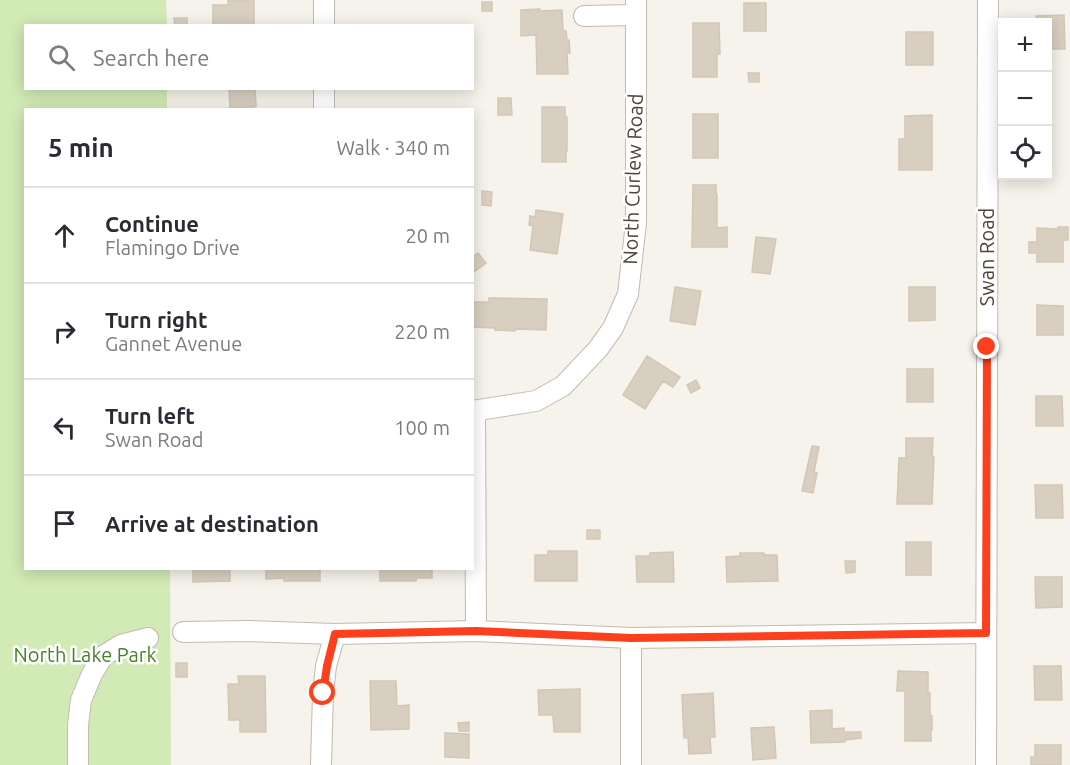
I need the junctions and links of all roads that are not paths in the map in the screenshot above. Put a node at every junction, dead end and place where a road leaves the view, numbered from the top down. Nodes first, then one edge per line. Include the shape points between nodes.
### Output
1 (324, 0) edge
2 (988, 0) edge
3 (636, 8) edge
4 (584, 16) dead end
5 (324, 24) edge
6 (324, 90) edge
7 (324, 108) edge
8 (474, 411) edge
9 (476, 631) junction
10 (183, 632) dead end
11 (986, 633) junction
12 (335, 634) junction
13 (148, 638) dead end
14 (631, 638) junction
15 (78, 765) edge
16 (321, 765) edge
17 (631, 765) edge
18 (986, 765) edge

1 - 5 street
2 - 11 street, Swan Road
3 - 4 street
3 - 8 street, North Curlew Road via 636,223 628,294 613,328 563,386 536,401
6 - 7 street
8 - 9 street
9 - 12 street
9 - 14 street
10 - 12 street
11 - 14 street
11 - 18 street, Swan Road
12 - 16 street via 323,693
13 - 15 street via 121,645 103,656 92,674 81,700
14 - 17 street

